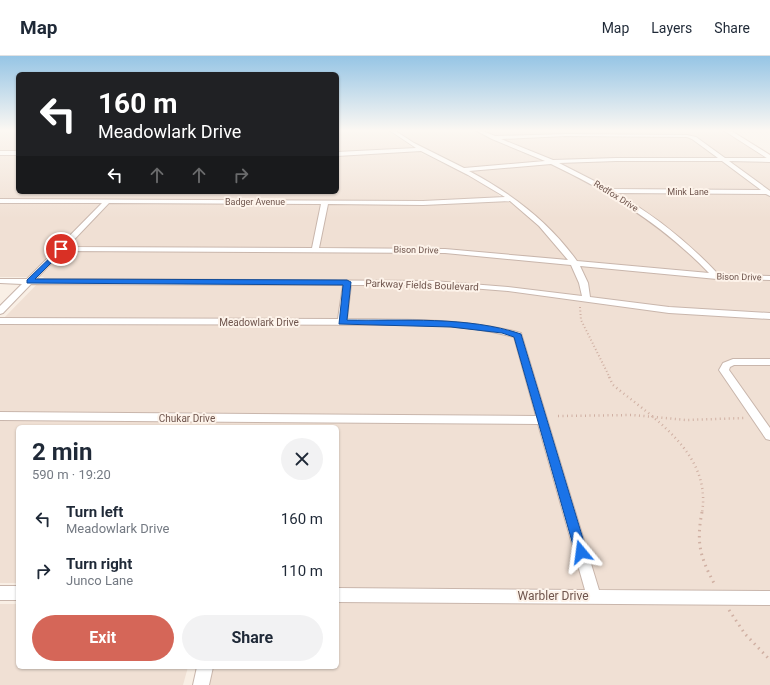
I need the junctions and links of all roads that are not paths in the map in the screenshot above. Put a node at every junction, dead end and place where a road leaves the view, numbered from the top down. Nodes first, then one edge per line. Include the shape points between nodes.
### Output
1 (442, 159) edge
2 (547, 159) edge
3 (753, 159) edge
4 (723, 160) junction
5 (551, 161) junction
6 (463, 170) junction
7 (611, 192) junction
8 (768, 193) edge
9 (510, 198) junction
10 (0, 201) edge
11 (108, 201) junction
12 (325, 202) junction
13 (61, 249) junction
14 (315, 250) junction
15 (575, 263) junction
16 (717, 277) junction
17 (770, 278) edge
18 (0, 281) edge
19 (29, 281) junction
20 (347, 282) junction
21 (586, 300) junction
22 (0, 312) edge
23 (770, 316) edge
24 (0, 321) edge
25 (342, 322) junction
26 (770, 362) edge
27 (0, 416) edge
28 (542, 420) junction
29 (770, 436) edge
30 (0, 593) edge
31 (16, 593) edge
32 (339, 595) edge
33 (594, 597) junction
34 (770, 598) edge
35 (204, 669) edge
36 (200, 685) edge

1 - 6 street
2 - 5 street, Redfox Drive
3 - 4 street
4 - 5 street
4 - 8 street
5 - 6 street
5 - 7 street, Redfox Drive
6 - 9 street
7 - 8 street, Mink Lane
7 - 16 street, Redfox Drive via 670,233
9 - 12 street, Badger Avenue via 445,202
9 - 15 street via 544,227
10 - 11 street, Badger Avenue
11 - 12 street, Badger Avenue
11 - 13 street
12 - 14 street
13 - 14 street, Bison Drive
13 - 19 street
14 - 15 street, Bison Drive via 451,251
15 - 16 street, Bison Drive
15 - 21 street via 583,281
16 - 17 street, Bison Drive
18 - 19 street, Parkway Fields Boulevard
19 - 20 street, Parkway Fields Boulevard
19 - 22 street
20 - 21 street, Parkway Fields Boulevard via 460,285
20 - 25 street
21 - 23 street, Parkway Fields Boulevard via 692,312
24 - 25 street, Meadowlark Drive
25 - 28 street, Meadowlark Drive via 451,324 503,330 518,335
26 - 29 street via 733,362 726,365 724,370
27 - 28 street, Chukar Drive
28 - 33 street
30 - 31 street
32 - 33 street, Warbler Drive
33 - 34 street, Warbler Drive
35 - 36 street

